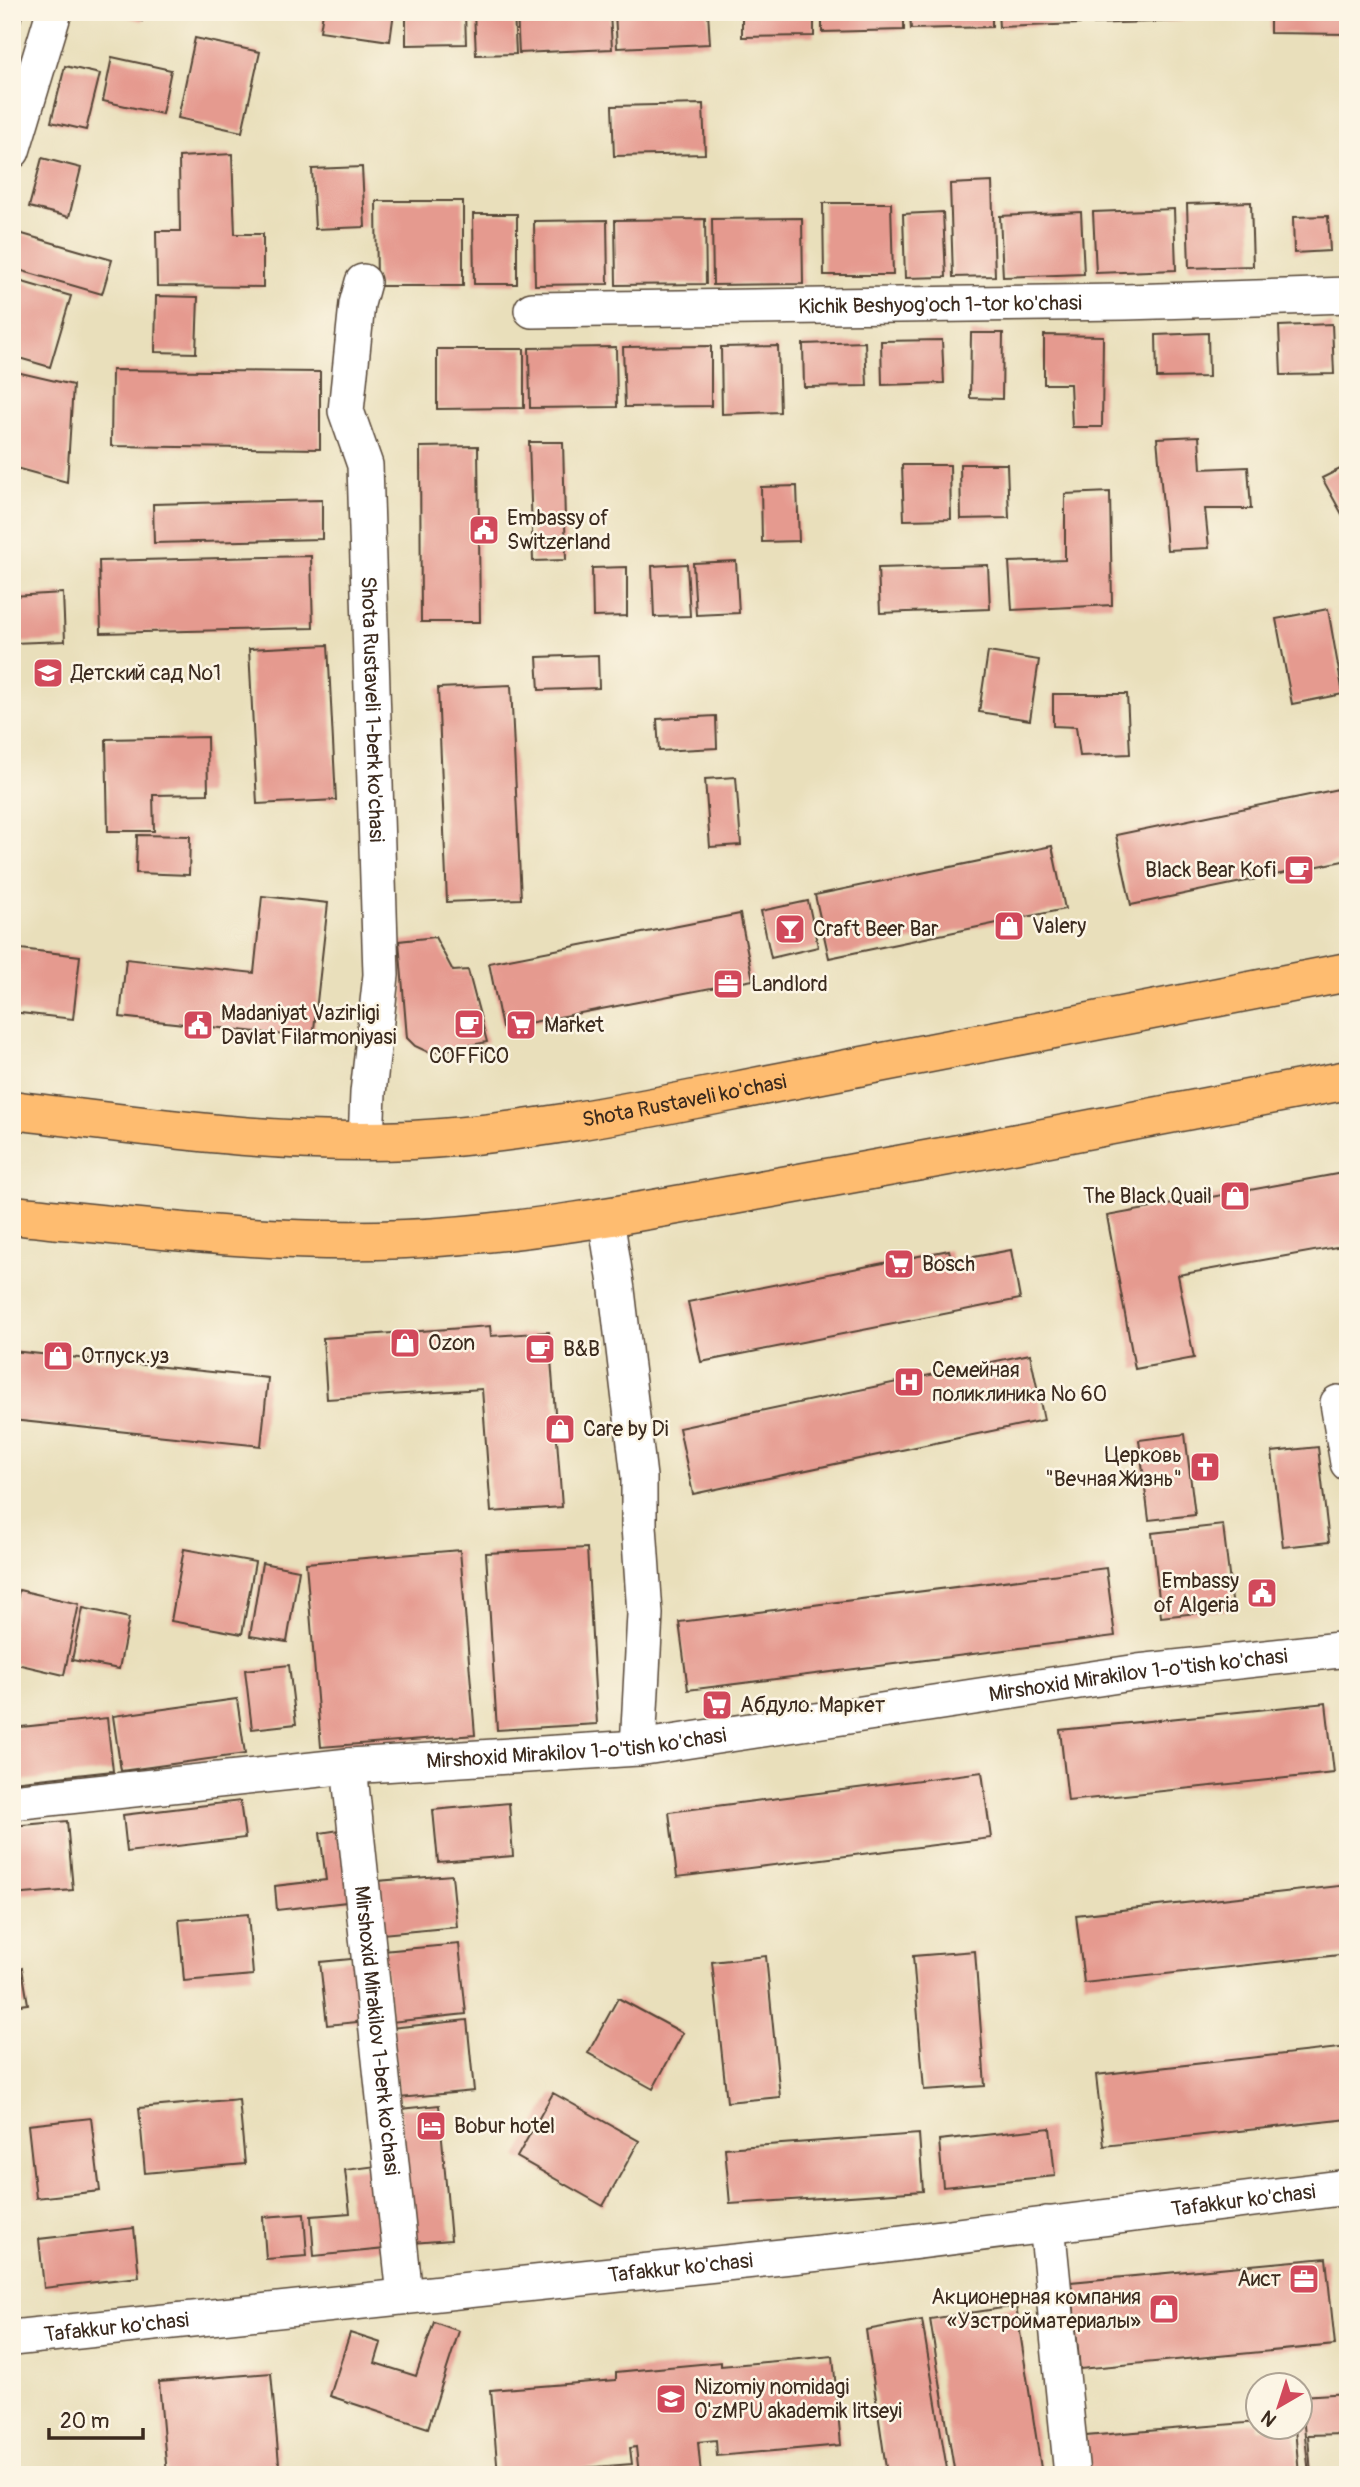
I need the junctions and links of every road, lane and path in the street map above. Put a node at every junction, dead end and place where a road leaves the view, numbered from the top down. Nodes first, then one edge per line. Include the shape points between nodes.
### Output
1 (54, 12) edge
2 (12, 151) edge
3 (363, 282) dead end
4 (1348, 295) edge
5 (532, 310) dead end
6 (1348, 972) edge
7 (1348, 1080) edge
8 (12, 1110) edge
9 (366, 1141) junction
10 (12, 1216) edge
11 (606, 1218) junction
12 (1339, 1403) dead end
13 (1348, 1463) edge
14 (1348, 1649) edge
15 (638, 1748) junction
16 (349, 1766) junction
17 (12, 1802) edge
18 (1348, 2187) edge
19 (1047, 2224) junction
20 (405, 2296) junction
21 (12, 2338) edge
22 (1072, 2475) edge

1 - 2 street
3 - 9 street, Shota Rustaveli 1-berk ko'chasi via 346,411 365,465 381,961
4 - 5 street, Kichik Beshyog'och 1-tor ko'chasi
6 - 9 main road, Shota Rustaveli ko'chasi via 592,1117 457,1136
7 - 11 main road
8 - 9 main road, Shota Rustaveli ko'chasi via 230,1135
10 - 11 main road via 213,1235 376,1240 450,1237
11 - 15 street via 639,1477 645,1614
12 - 13 street
14 - 15 street, Mirshoxid Mirakilov 1-o'tish ko'chasi via 1138,1672
15 - 16 street, Mirshoxid Mirakilov 1-o'tish ko'chasi
16 - 17 street, Mirshoxid Mirakilov 1-o'tish ko'chasi
16 - 20 street, Mirshoxid Mirakilov 1-berk ko'chasi
18 - 19 street, Tafakkur ko'chasi
19 - 20 street, Tafakkur ko'chasi via 839,2251
19 - 22 street
20 - 21 street, Tafakkur ko'chasi

